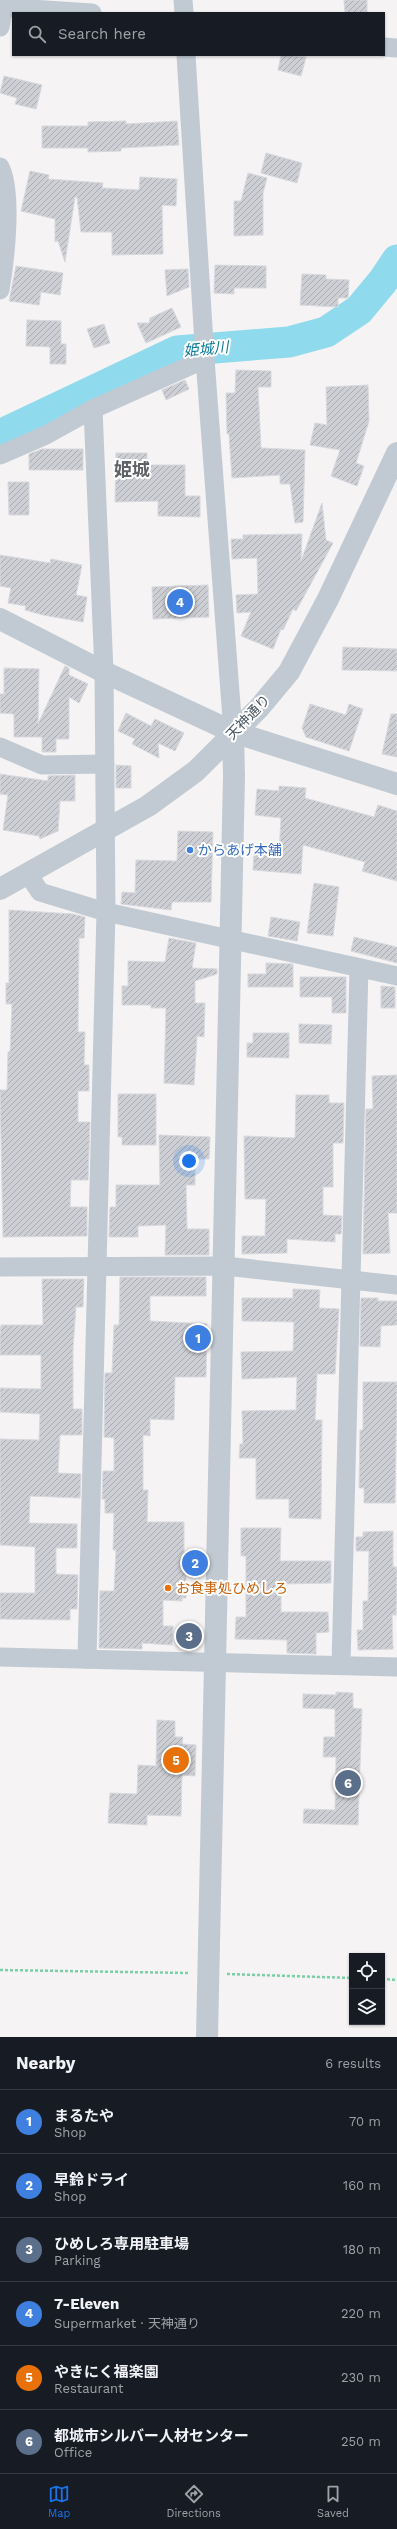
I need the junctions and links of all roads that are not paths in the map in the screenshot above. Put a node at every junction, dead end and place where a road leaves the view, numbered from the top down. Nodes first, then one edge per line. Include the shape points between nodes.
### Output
1 (183, 0) edge
2 (2, 7) edge
3 (77, 12) edge
4 (184, 12) edge
5 (0, 27) edge
6 (385, 46) edge
7 (397, 48) edge
8 (186, 56) edge
9 (0, 168) edge
10 (0, 290) edge
11 (205, 359) junction
12 (93, 409) junction
13 (397, 453) edge
14 (0, 455) edge
15 (0, 619) edge
16 (104, 672) junction
17 (233, 732) junction
18 (0, 747) edge
19 (105, 764) junction
20 (397, 784) edge
21 (106, 831) junction
22 (28, 874) junction
23 (0, 889) edge
24 (106, 912) junction
25 (231, 938) junction
26 (359, 968) junction
27 (397, 976) edge
28 (225, 1266) junction
29 (96, 1267) junction
30 (0, 1268) edge
31 (350, 1280) junction
32 (397, 1285) edge
33 (0, 1658) edge
34 (87, 1659) junction
35 (216, 1664) junction
36 (341, 1665) junction
37 (397, 1667) edge
38 (207, 2037) edge

1 - 4 street
2 - 3 street
2 - 5 street
6 - 7 street
8 - 11 street
9 - 10 street via 6,181 5,261
11 - 12 street
11 - 17 street
12 - 14 street via 46,435
12 - 16 street
13 - 17 street, 天神通り via 328,599 289,672 259,708
15 - 16 street
16 - 17 street
16 - 19 street
17 - 20 street
17 - 21 street, 天神通り via 196,772 148,806
17 - 25 street
18 - 19 street via 42,765
19 - 21 street
21 - 22 street, 天神通り
21 - 24 street
22 - 23 street, 天神通り
22 - 24 street via 40,892
24 - 25 street
24 - 29 street
25 - 26 street
25 - 28 street
26 - 27 street
26 - 31 street
28 - 29 street
28 - 31 street
28 - 35 street
29 - 30 street
29 - 34 street
31 - 32 street
31 - 36 street
33 - 34 street
34 - 35 street
35 - 36 street
35 - 38 street
36 - 37 street

